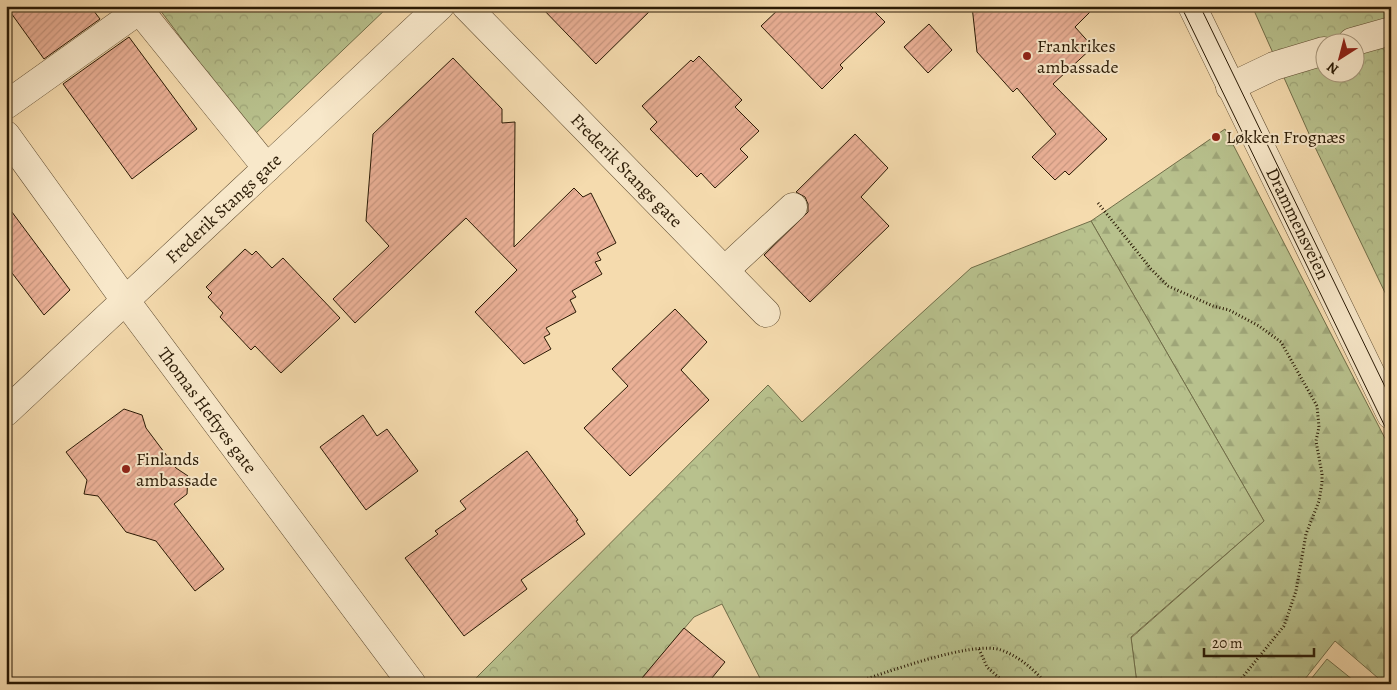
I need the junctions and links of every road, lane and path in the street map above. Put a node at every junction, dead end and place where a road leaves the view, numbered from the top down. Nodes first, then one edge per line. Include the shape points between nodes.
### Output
1 (440, 6) edge
2 (466, 6) edge
3 (1192, 6) edge
4 (140, 8) edge
5 (1391, 31) edge
6 (1364, 39) edge
7 (1314, 54) edge
8 (1230, 87) junction
9 (6, 105) edge
10 (6, 135) edge
11 (267, 168) junction
12 (1098, 203) dead end
13 (793, 207) dead end
14 (725, 270) junction
15 (125, 300) junction
16 (766, 313) dead end
17 (6, 412) edge
18 (1391, 415) edge
19 (978, 650) junction
20 (412, 684) edge
21 (851, 684) edge
22 (1006, 684) edge
23 (1046, 684) edge
24 (1237, 684) edge

1 - 11 street, Frederik Stangs gate
2 - 14 street, Frederik Stangs gate
3 - 8 street, Drammensveien
4 - 9 street
4 - 11 street
5 - 6 street
7 - 8 street via 1274,66
8 - 18 street, Drammensveien
10 - 15 street, Thomas Heftyes gate
11 - 15 street, Frederik Stangs gate
12 - 24 path via 1168,286 1229,310 1281,342 1317,406 1319,427 1316,441 1322,483 1319,501 1306,534 1296,591 1284,626
13 - 14 street
14 - 16 street, Frederik Stangs gate
15 - 17 street, Frederik Stangs gate
15 - 20 street, Thomas Heftyes gate
19 - 21 path via 962,650
19 - 22 path via 987,667
19 - 23 path via 999,649 1007,653 1030,665

